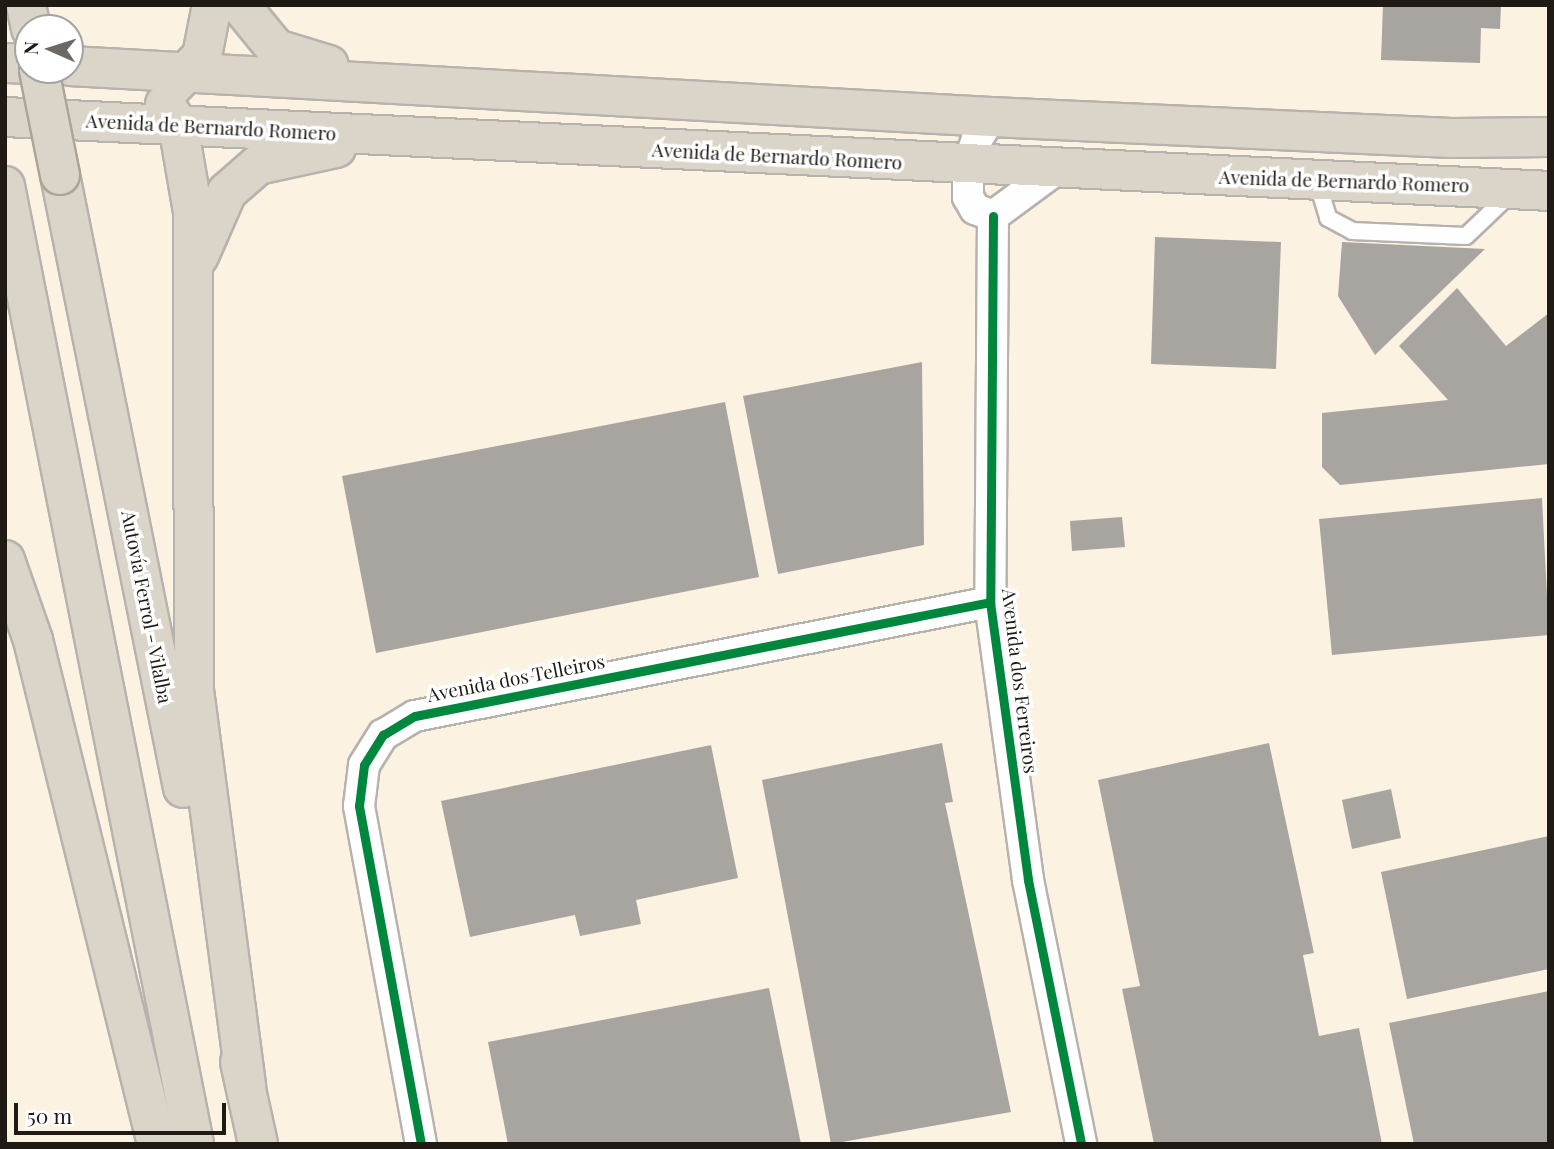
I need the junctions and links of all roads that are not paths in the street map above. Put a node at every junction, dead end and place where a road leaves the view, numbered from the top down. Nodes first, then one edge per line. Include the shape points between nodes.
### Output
1 (212, 5) edge
2 (240, 5) edge
3 (84, 67) edge
4 (130, 69) junction
5 (187, 72) junction
6 (42, 84) edge
7 (441, 85) junction
8 (169, 112) junction
9 (5, 117) edge
10 (992, 117) junction
11 (1549, 137) edge
12 (439, 138) junction
13 (968, 165) junction
14 (1058, 168) junction
15 (5, 186) edge
16 (1534, 188) edge
17 (993, 216) junction
18 (195, 268) junction
19 (5, 560) edge
20 (990, 602) junction
21 (246, 1087) junction
22 (157, 1144) edge
23 (194, 1144) edge
24 (258, 1144) edge
25 (421, 1144) edge
26 (1081, 1144) edge

1 - 5 highway via 202,56
2 - 7 highway via 276,49 349,71
3 - 4 highway
4 - 5 highway
4 - 8 highway
5 - 7 highway
5 - 8 highway
6 - 21 highway, Autovía Ferrol - Vilalba, bridge
7 - 10 highway
8 - 9 highway, Avenida de Bernardo Romero via 128,123
8 - 12 highway, Avenida de Bernardo Romero
8 - 18 highway via 187,167
10 - 11 highway via 1452,138
10 - 13 street via 977,139
12 - 13 highway, Avenida de Bernardo Romero
12 - 18 highway via 312,150 258,165 227,192
13 - 14 highway, Avenida de Bernardo Romero
13 - 17 street via 968,197 975,209
14 - 16 highway, Avenida de Bernardo Romero
14 - 17 street
15 - 23 highway
17 - 20 street, Avenida dos Ferreiros
18 - 21 highway via 194,690
19 - 22 highway via 33,640
20 - 25 street, Avenida dos Telleiros via 415,716 383,735 364,765 359,806
20 - 26 street, Avenida dos Ferreiros via 1028,880
21 - 24 highway, Autovía Ferrol - Vilalba

